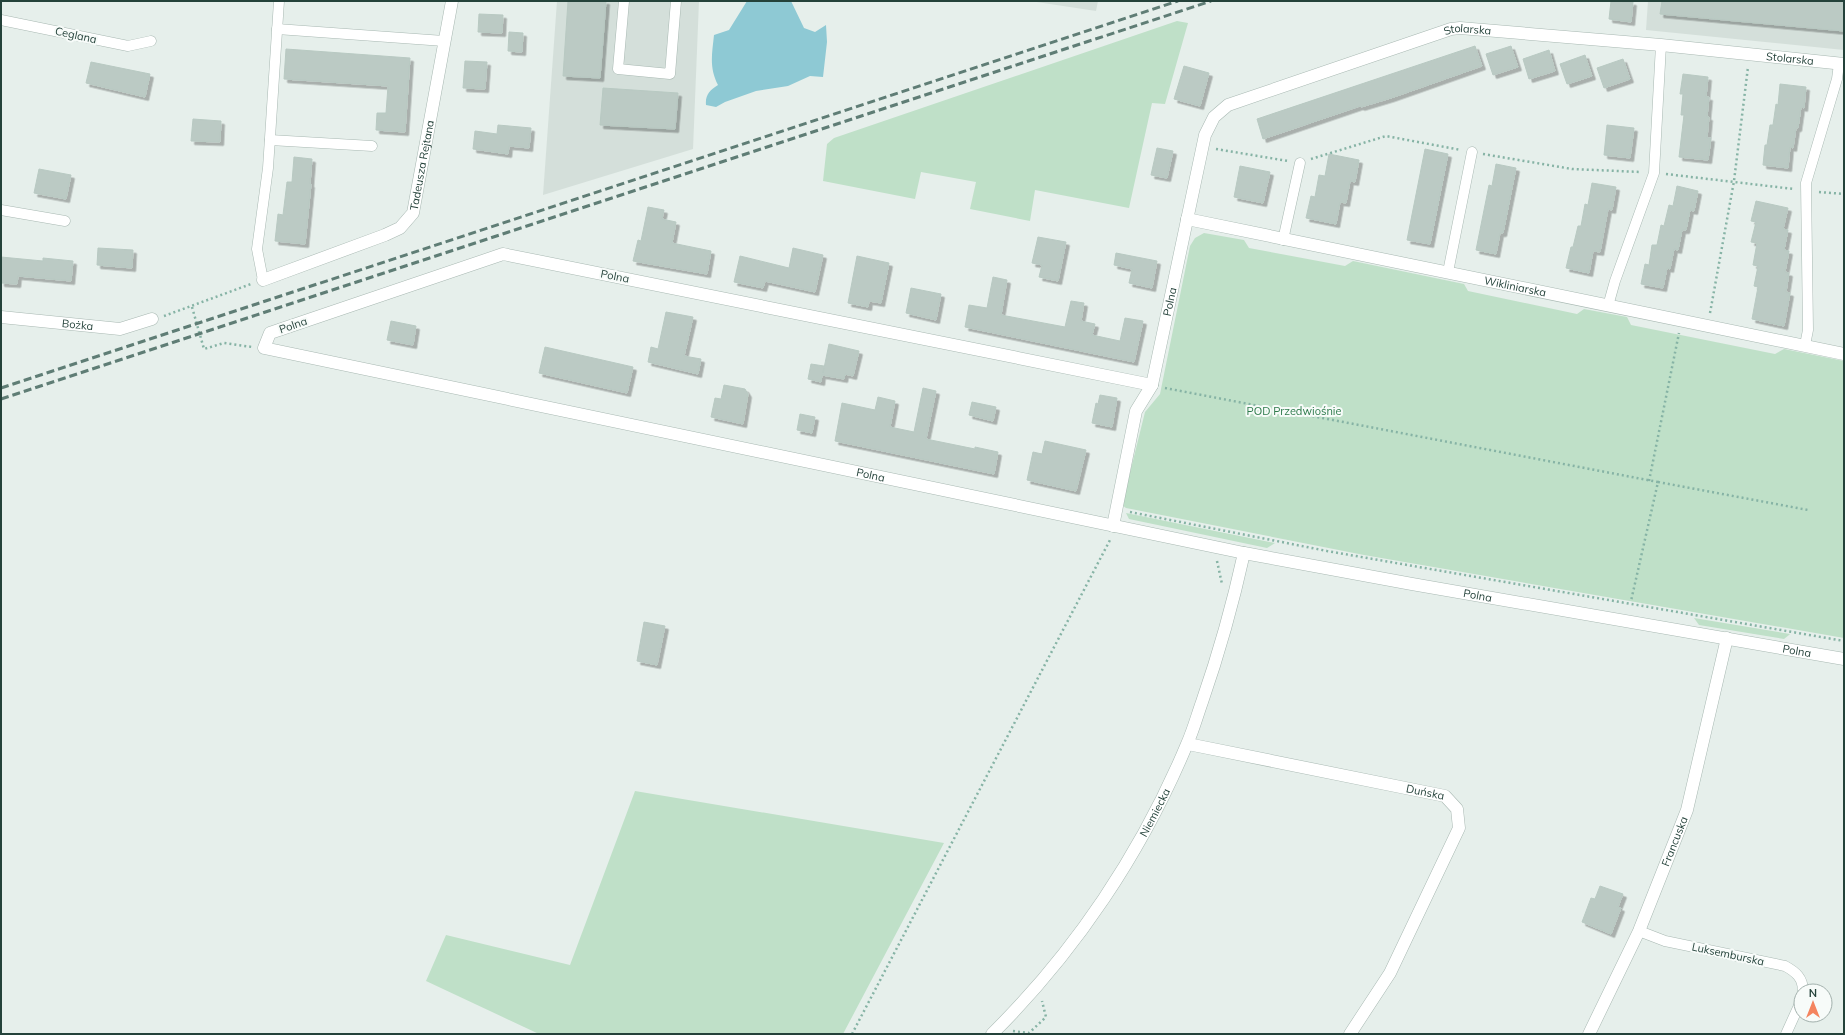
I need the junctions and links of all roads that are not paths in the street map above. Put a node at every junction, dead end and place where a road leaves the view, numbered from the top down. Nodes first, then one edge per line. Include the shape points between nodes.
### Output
1 (279, 1) edge
2 (452, 1) edge
3 (624, 1) edge
4 (676, 1) edge
5 (1, 20) edge
6 (277, 28) junction
7 (151, 41) dead end
8 (444, 41) junction
9 (1661, 45) junction
10 (1841, 64) edge
11 (270, 140) junction
12 (372, 146) dead end
13 (1472, 152) road end
14 (1300, 162) road end
15 (1, 210) edge
16 (1187, 219) junction
17 (65, 221) dead end
18 (1283, 240) junction
19 (1448, 272) junction
20 (263, 280) joint
21 (1608, 306) junction
22 (1, 317) edge
23 (152, 320) road end
24 (1805, 345) junction
25 (1844, 354) edge
26 (1157, 386) junction
27 (1113, 526) junction
28 (1244, 553) junction
29 (1727, 638) junction
30 (1844, 659) edge
31 (1188, 744) junction
32 (1639, 931) junction
33 (1803, 983) edge
34 (1793, 1019) edge
35 (992, 1034) edge
36 (1350, 1034) edge
37 (1588, 1034) edge
38 (1786, 1034) edge

1 - 6 lane
2 - 8 street, Tadeusza Rejtana
3 - 4 lane via 618,69 670,74
5 - 7 lane, Ceglana via 128,46
6 - 8 lane
6 - 11 lane
8 - 20 street, Tadeusza Rejtana via 413,213 400,228 385,235
9 - 10 street, Stolarska
9 - 16 street, Stolarska via 1468,28 1451,29 1236,101 1214,117 1208,126
9 - 21 lane via 1654,173 1612,288
10 - 24 lane via 1808,172 1805,190 1808,330
11 - 12 lane
11 - 20 lane via 257,249
13 - 19 lane
14 - 18 lane
15 - 17 lane
16 - 18 street, Wikliniarska
16 - 26 street, Polna
18 - 19 street, Wikliniarska
19 - 21 street, Wikliniarska
21 - 24 street, Wikliniarska
22 - 23 street, Bożka via 120,329
24 - 25 street, Wikliniarska
26 - 27 street, Polna via 1136,411
26 - 27 street, Polna via 503,254 270,333 264,348
27 - 28 street, Polna
28 - 29 street, Polna
28 - 31 street, Niemiecka via 1214,666
29 - 30 street, Polna
29 - 32 street, Francuska via 1687,810
31 - 35 street, Niemiecka via 1152,819 1112,887 1062,955 1020,1006
31 - 36 street, Duńska via 1445,796 1457,809 1459,828 1456,835 1390,973
32 - 33 lane, Luksemburska via 1665,941 1786,966 1796,972
32 - 37 street, Francuska
34 - 38 lane

